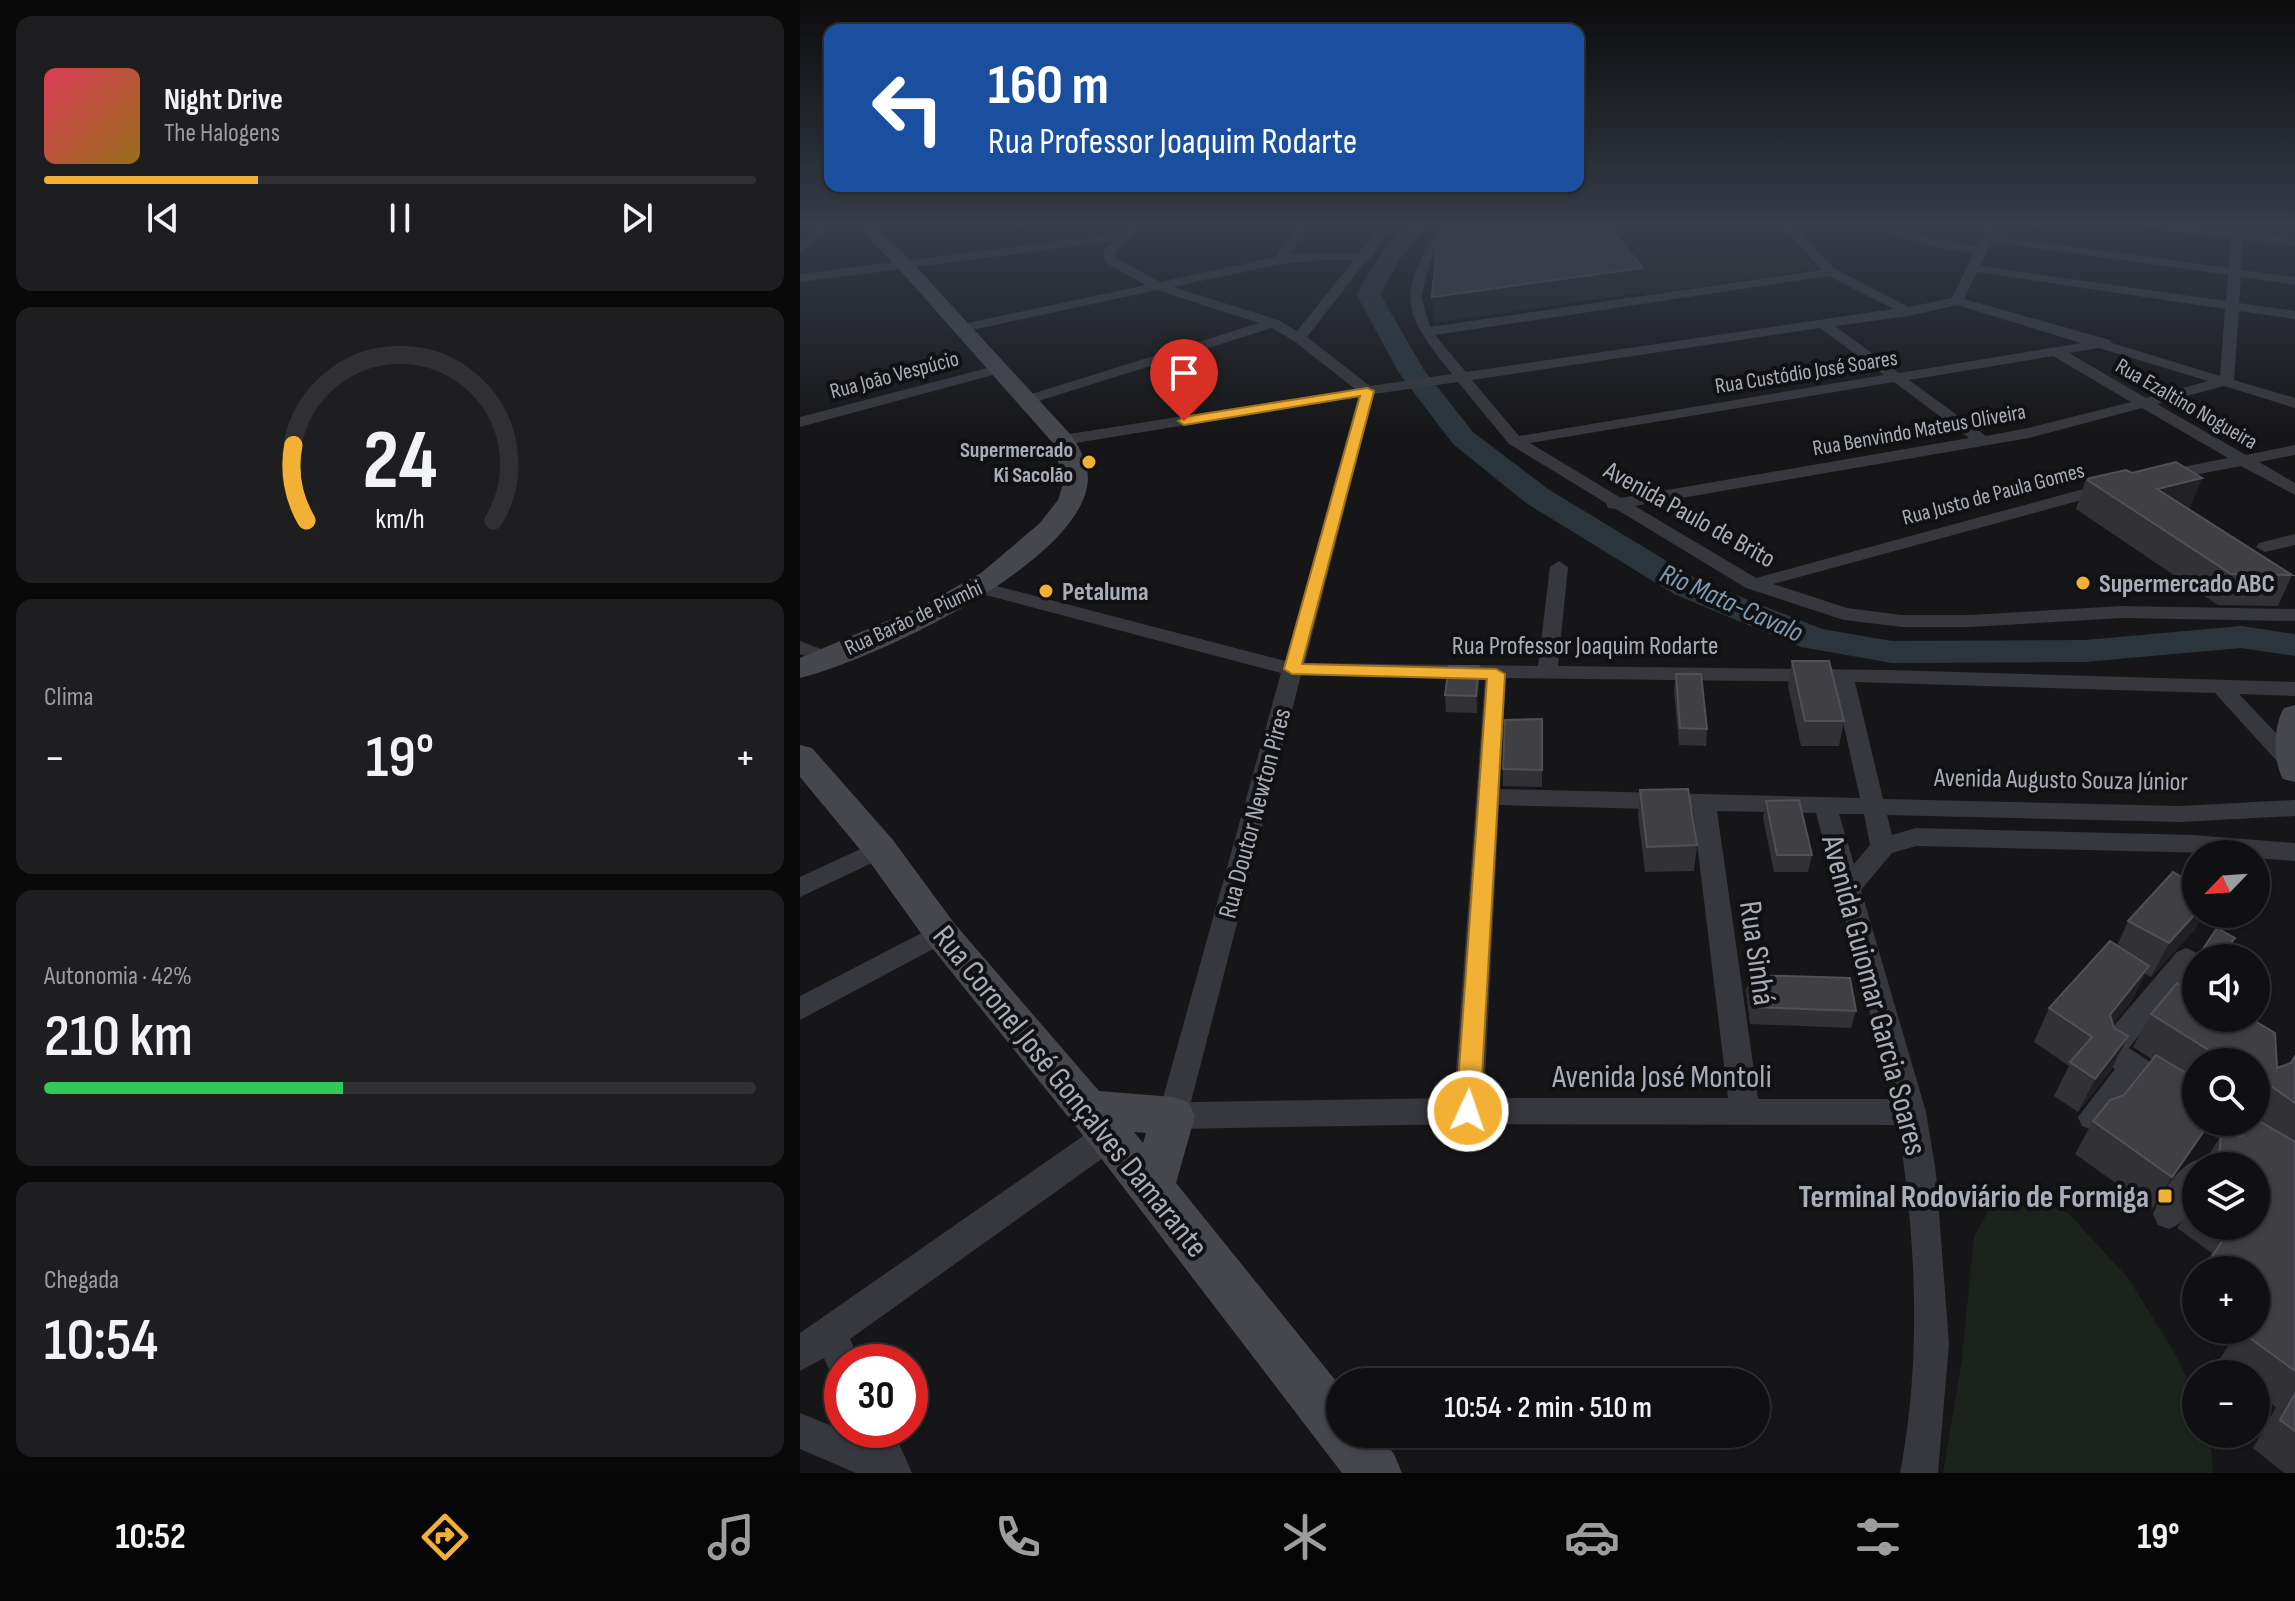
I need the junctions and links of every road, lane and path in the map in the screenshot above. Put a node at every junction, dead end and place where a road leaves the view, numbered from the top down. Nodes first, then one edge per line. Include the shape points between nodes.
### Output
1 (931, 294) edge
2 (1128, 294) edge
3 (1181, 294) edge
4 (1331, 294) edge
5 (1334, 294) edge
6 (1416, 294) edge
7 (1684, 294) edge
8 (1873, 294) edge
9 (1960, 294) edge
10 (2148, 294) edge
11 (2233, 294) edge
12 (1331, 297) junction
13 (1957, 301) junction
14 (2232, 306) junction
15 (1909, 312) junction
16 (2295, 315) edge
17 (1273, 323) junction
18 (1825, 325) junction
19 (963, 328) junction
20 (1425, 332) junction
21 (1299, 338) junction
22 (2105, 343) junction
23 (2058, 353) junction
24 (999, 369) junction
25 (1901, 378) junction
26 (1462, 379) junction
27 (2227, 381) junction
28 (1377, 390) junction
29 (1027, 400) junction
30 (2295, 403) edge
31 (2145, 404) junction
32 (800, 422) edge
33 (1063, 440) junction
34 (1515, 441) junction
35 (1983, 441) junction
36 (2295, 450) edge
37 (2242, 461) junction
38 (2295, 490) edge
39 (1614, 504) junction
40 (2295, 539) edge
41 (2265, 547) dead end
42 (1559, 567) dead end
43 (1753, 584) junction
44 (981, 588) junction
45 (2295, 615) edge
46 (809, 658) edge
47 (1292, 669) junction
48 (1496, 674) junction
49 (1547, 674) junction
50 (1843, 676) junction
51 (2220, 686) junction
52 (2295, 689) edge
53 (2295, 715) edge
54 (800, 756) edge
55 (2294, 768) edge
56 (1487, 797) junction
57 (1704, 804) junction
58 (1825, 805) junction
59 (1872, 805) junction
60 (2295, 808) edge
61 (1883, 847) junction
62 (880, 849) junction
63 (2295, 852) edge
64 (1849, 887) junction
65 (800, 888) edge
66 (941, 933) junction
67 (2182, 964) edge
68 (2130, 982) edge
69 (2154, 997) junction
70 (800, 1009) edge
71 (2181, 1013) edge
72 (2134, 1067) junction
73 (2182, 1099) edge
74 (1468, 1111) junction
75 (1745, 1112) junction
76 (1911, 1112) junction
77 (1173, 1116) junction
78 (2093, 1117) edge
79 (1100, 1122) junction
80 (2243, 1136) edge
81 (2295, 1173) edge
82 (1152, 1188) junction
83 (2182, 1195) edge
84 (2169, 1214) dead end
85 (842, 1344) edge
86 (824, 1350) edge
87 (800, 1354) edge
88 (1326, 1410) edge
89 (800, 1431) edge
90 (882, 1448) edge
91 (1356, 1448) edge
92 (892, 1471) edge
93 (1375, 1473) edge
94 (1919, 1473) edge

1 - 19 main road, Rua Barão de Piumhi
2 - 19 street
3 - 17 street
4 - 12 street
5 - 12 street
6 - 20 street, Avenida Paulo de Brito
7 - 20 street
8 - 15 street
9 - 13 street
10 - 14 street
11 - 14 street
12 - 21 street
13 - 15 street
13 - 22 street
14 - 16 street
14 - 27 street
15 - 18 street
17 - 21 street
17 - 29 street
18 - 25 street
18 - 26 street
19 - 24 main road, Rua Barão de Piumhi
20 - 26 street, Avenida Paulo de Brito
21 - 28 street
22 - 23 street, Rua Custódio José Soares
22 - 27 street
23 - 25 street, Rua Custódio José Soares
23 - 31 street, Rua Ezaltino Nogueira
24 - 29 main road, Rua Barão de Piumhi
24 - 32 street, Rua João Vespúcio
25 - 34 street, Rua Custódio José Soares
25 - 35 street
26 - 28 street
26 - 34 street, Avenida Paulo de Brito
27 - 30 street
27 - 31 street, Rua Benvindo Mateus Oliveira
28 - 33 street
28 - 47 street, Rua Doutor Newton Pires
29 - 33 main road, Rua Barão de Piumhi
31 - 35 street, Rua Benvindo Mateus Oliveira
31 - 37 street, Rua Ezaltino Nogueira
33 - 44 main road, Rua Barão de Piumhi via 1076,487 1061,515
34 - 39 street, Avenida Paulo de Brito
35 - 39 street, Rua Benvindo Mateus Oliveira
36 - 37 street, Rua Justo de Paula Gomes
37 - 38 street, Rua Ezaltino Nogueira
37 - 43 street, Rua Justo de Paula Gomes via 2134,481
39 - 43 street, Avenida Paulo de Brito
40 - 41 street
42 - 49 street
43 - 45 street, Avenida Paulo de Brito via 1844,614 1902,621 2122,612
44 - 46 main road, Rua Barão de Piumhi
44 - 47 street, Rua Professor Joaquim Rodarte
47 - 48 street, Rua Professor Joaquim Rodarte
47 - 77 street, Rua Doutor Newton Pires
48 - 49 street, Rua Professor Joaquim Rodarte
48 - 56 street
49 - 50 street, Rua Professor Joaquim Rodarte
50 - 51 street, Rua Professor Joaquim Rodarte
50 - 59 street, Avenida Guiomar Garcia Soares
51 - 52 street, Rua Professor Joaquim Rodarte
51 - 55 street
53 - 55 main road
54 - 62 main road, Rua Coronel José Gonçalves Damarante
56 - 57 street, Avenida Augusto Souza Júnior
56 - 74 street
57 - 58 street, Avenida Augusto Souza Júnior
57 - 75 street, Rua Sinhá
58 - 59 street, Avenida Augusto Souza Júnior
58 - 64 street, Avenida Guiomar Garcia Soares
59 - 60 street, Avenida Augusto Souza Júnior via 2180,814
59 - 61 street, Avenida Guiomar Garcia Soares
61 - 63 street via 1916,837
61 - 64 street
62 - 65 street
62 - 66 main road, Rua Coronel José Gonçalves Damarante
64 - 76 street, Avenida Guiomar Garcia Soares
66 - 70 street
66 - 79 main road, Rua Coronel José Gonçalves Damarante
67 - 69 street
68 - 69 street
69 - 71 street
69 - 72 street via 2110,1051
72 - 73 street
72 - 78 street
74 - 75 street, Avenida José Montoli
74 - 77 street, Avenida José Montoli
75 - 76 street, Avenida José Montoli
76 - 94 street, Avenida Guiomar Garcia Soares via 1924,1203 1932,1344
77 - 79 main road
77 - 82 main road, Rua Doutor Newton Pires
79 - 82 main road, Rua Coronel José Gonçalves Damarante
79 - 85 street
80 - 81 street
82 - 88 main road, Rua Coronel José Gonçalves Damarante
83 - 84 street
86 - 87 street
89 - 92 street
90 - 92 street
91 - 93 main road

